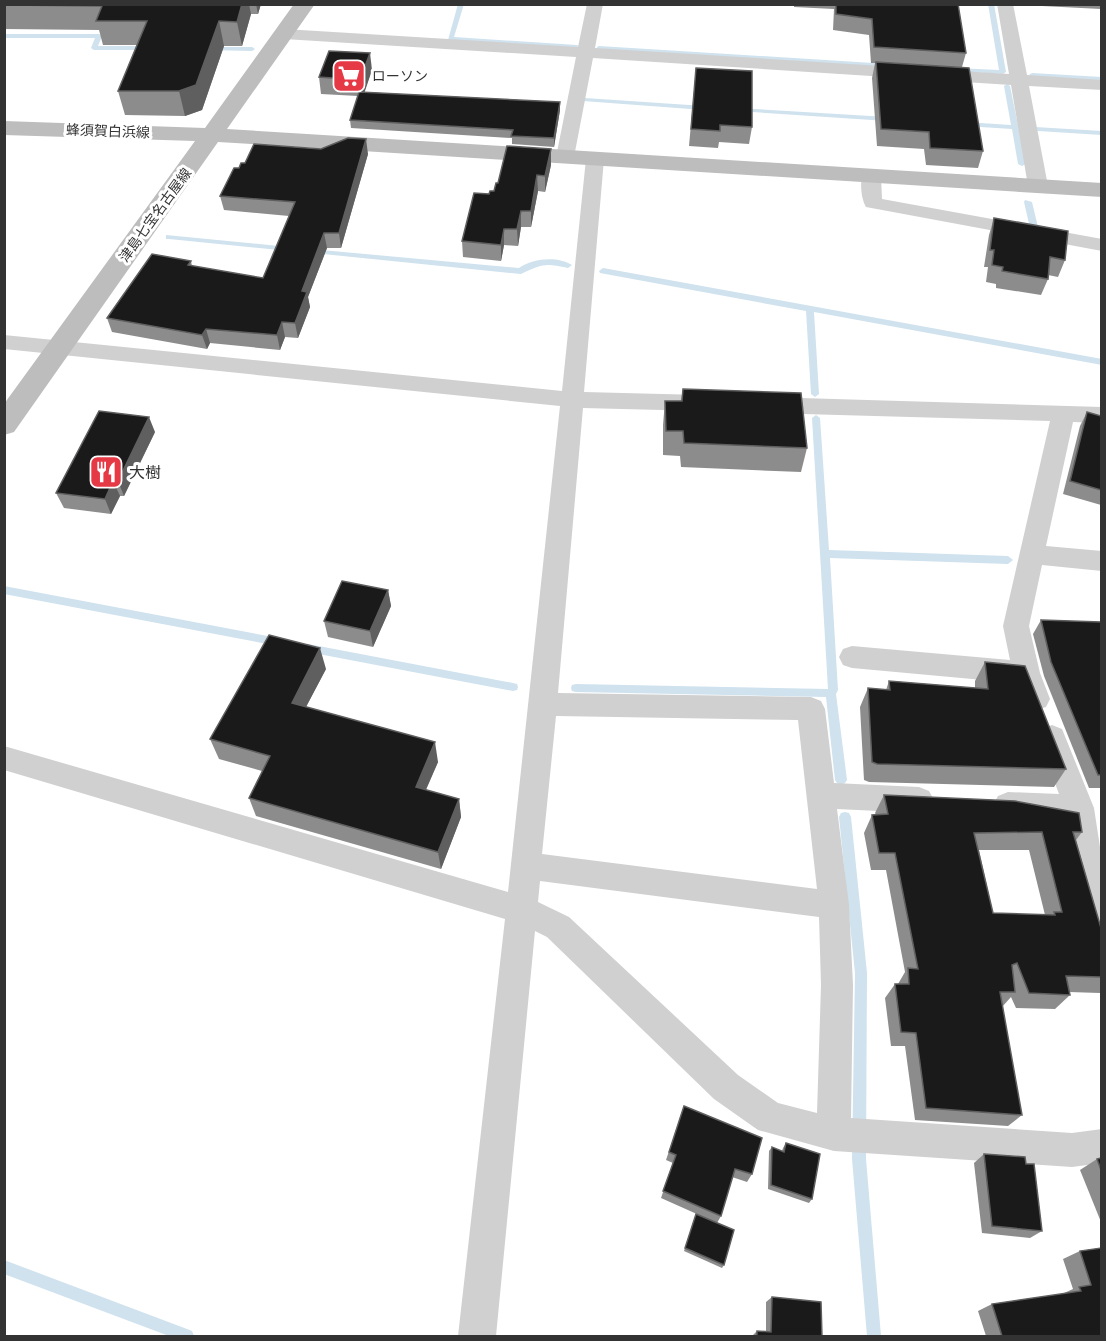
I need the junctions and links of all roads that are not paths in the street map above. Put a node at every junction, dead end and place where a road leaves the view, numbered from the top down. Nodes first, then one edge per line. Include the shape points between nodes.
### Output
1 (305, 4) edge
2 (595, 4) edge
3 (1005, 4) edge
4 (284, 34) junction
5 (585, 52) junction
6 (1019, 80) junction
7 (1101, 85) edge
8 (4, 128) edge
9 (212, 135) junction
10 (565, 157) junction
11 (595, 159) junction
12 (871, 176) junction
13 (1038, 186) junction
14 (1101, 190) edge
15 (1101, 245) edge
16 (4, 342) edge
17 (60, 347) junction
18 (573, 400) junction
19 (1063, 414) junction
20 (1101, 415) edge
21 (4, 425) edge
22 (1032, 554) junction
23 (1101, 561) edge
24 (852, 657) dead end
25 (1026, 673) junction
26 (543, 704) junction
27 (4, 758) edge
28 (821, 795) junction
29 (950, 802) edge
30 (985, 804) edge
31 (1078, 808) junction
32 (526, 866) junction
33 (834, 905) junction
34 (522, 910) junction
35 (1101, 915) edge
36 (841, 1134) junction
37 (1101, 1146) edge
38 (477, 1336) edge

1 - 4 main road, 津島七宝名古屋線
2 - 5 street
3 - 6 street
4 - 5 street
4 - 9 main road, 津島七宝名古屋線
5 - 6 street
5 - 10 street
6 - 7 street
6 - 13 street
8 - 9 main road, 蜂須賀白浜線
9 - 10 main road, 蜂須賀白浜線
9 - 17 main road, 津島七宝名古屋線
10 - 11 main road, 蜂須賀白浜線
11 - 12 main road, 蜂須賀白浜線
11 - 18 street
12 - 13 main road, 蜂須賀白浜線
12 - 15 street via 873,202
13 - 14 main road, 蜂須賀白浜線
16 - 17 street
17 - 18 street
17 - 21 main road, 津島七宝名古屋線
18 - 19 street
18 - 26 street
19 - 20 street
19 - 22 street
22 - 23 street
22 - 25 street via 1016,627
24 - 25 street
25 - 31 street
26 - 28 street via 811,709
26 - 32 street
27 - 34 street
28 - 29 street
28 - 33 street
30 - 31 street
31 - 35 street
32 - 33 street
32 - 34 street
33 - 36 street
34 - 36 street via 558,927 726,1087 770,1119
34 - 38 street
36 - 37 street via 1072,1150

